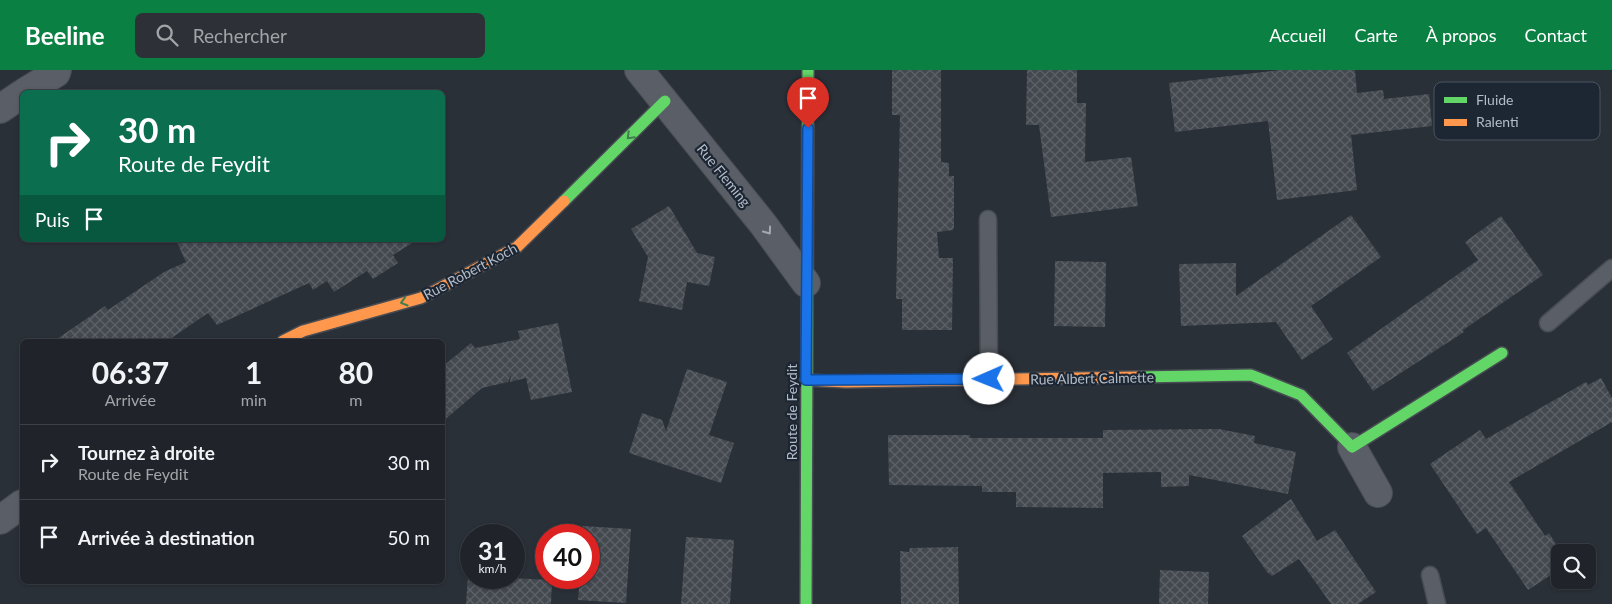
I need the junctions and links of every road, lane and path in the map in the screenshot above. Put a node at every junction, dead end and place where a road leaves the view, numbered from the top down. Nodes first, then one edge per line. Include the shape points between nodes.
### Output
1 (57, 70) edge
2 (638, 70) edge
3 (808, 70) edge
4 (28, 90) edge
5 (20, 96) edge
6 (665, 102) junction
7 (0, 109) edge
8 (988, 218) dead end
9 (1612, 268) edge
10 (806, 283) junction
11 (1548, 323) dead end
12 (288, 339) edge
13 (1502, 353) dead end
14 (989, 379) junction
15 (806, 380) junction
16 (1352, 447) junction
17 (1378, 493) dead end
18 (20, 505) edge
19 (0, 520) edge
20 (1430, 575) dead end
21 (806, 604) edge
22 (1437, 604) edge

1 - 4 street
2 - 6 street, Rue Fleming
3 - 10 street, Route de Feydit
5 - 7 street
6 -> 10 street, Rue Fleming
6 -> 12 street, Rue Robert Koch via 517,247 421,298 303,331
8 - 14 lane
9 - 11 lane
10 - 15 street, Route de Feydit
13 - 16 street
14 - 15 street, Rue Albert Calmette
14 - 16 street, Rue Albert Calmette via 1250,375 1301,395
15 - 21 street, Route de Feydit
16 - 17 street, Rue Albert Calmette
18 - 19 street
20 - 22 lane

